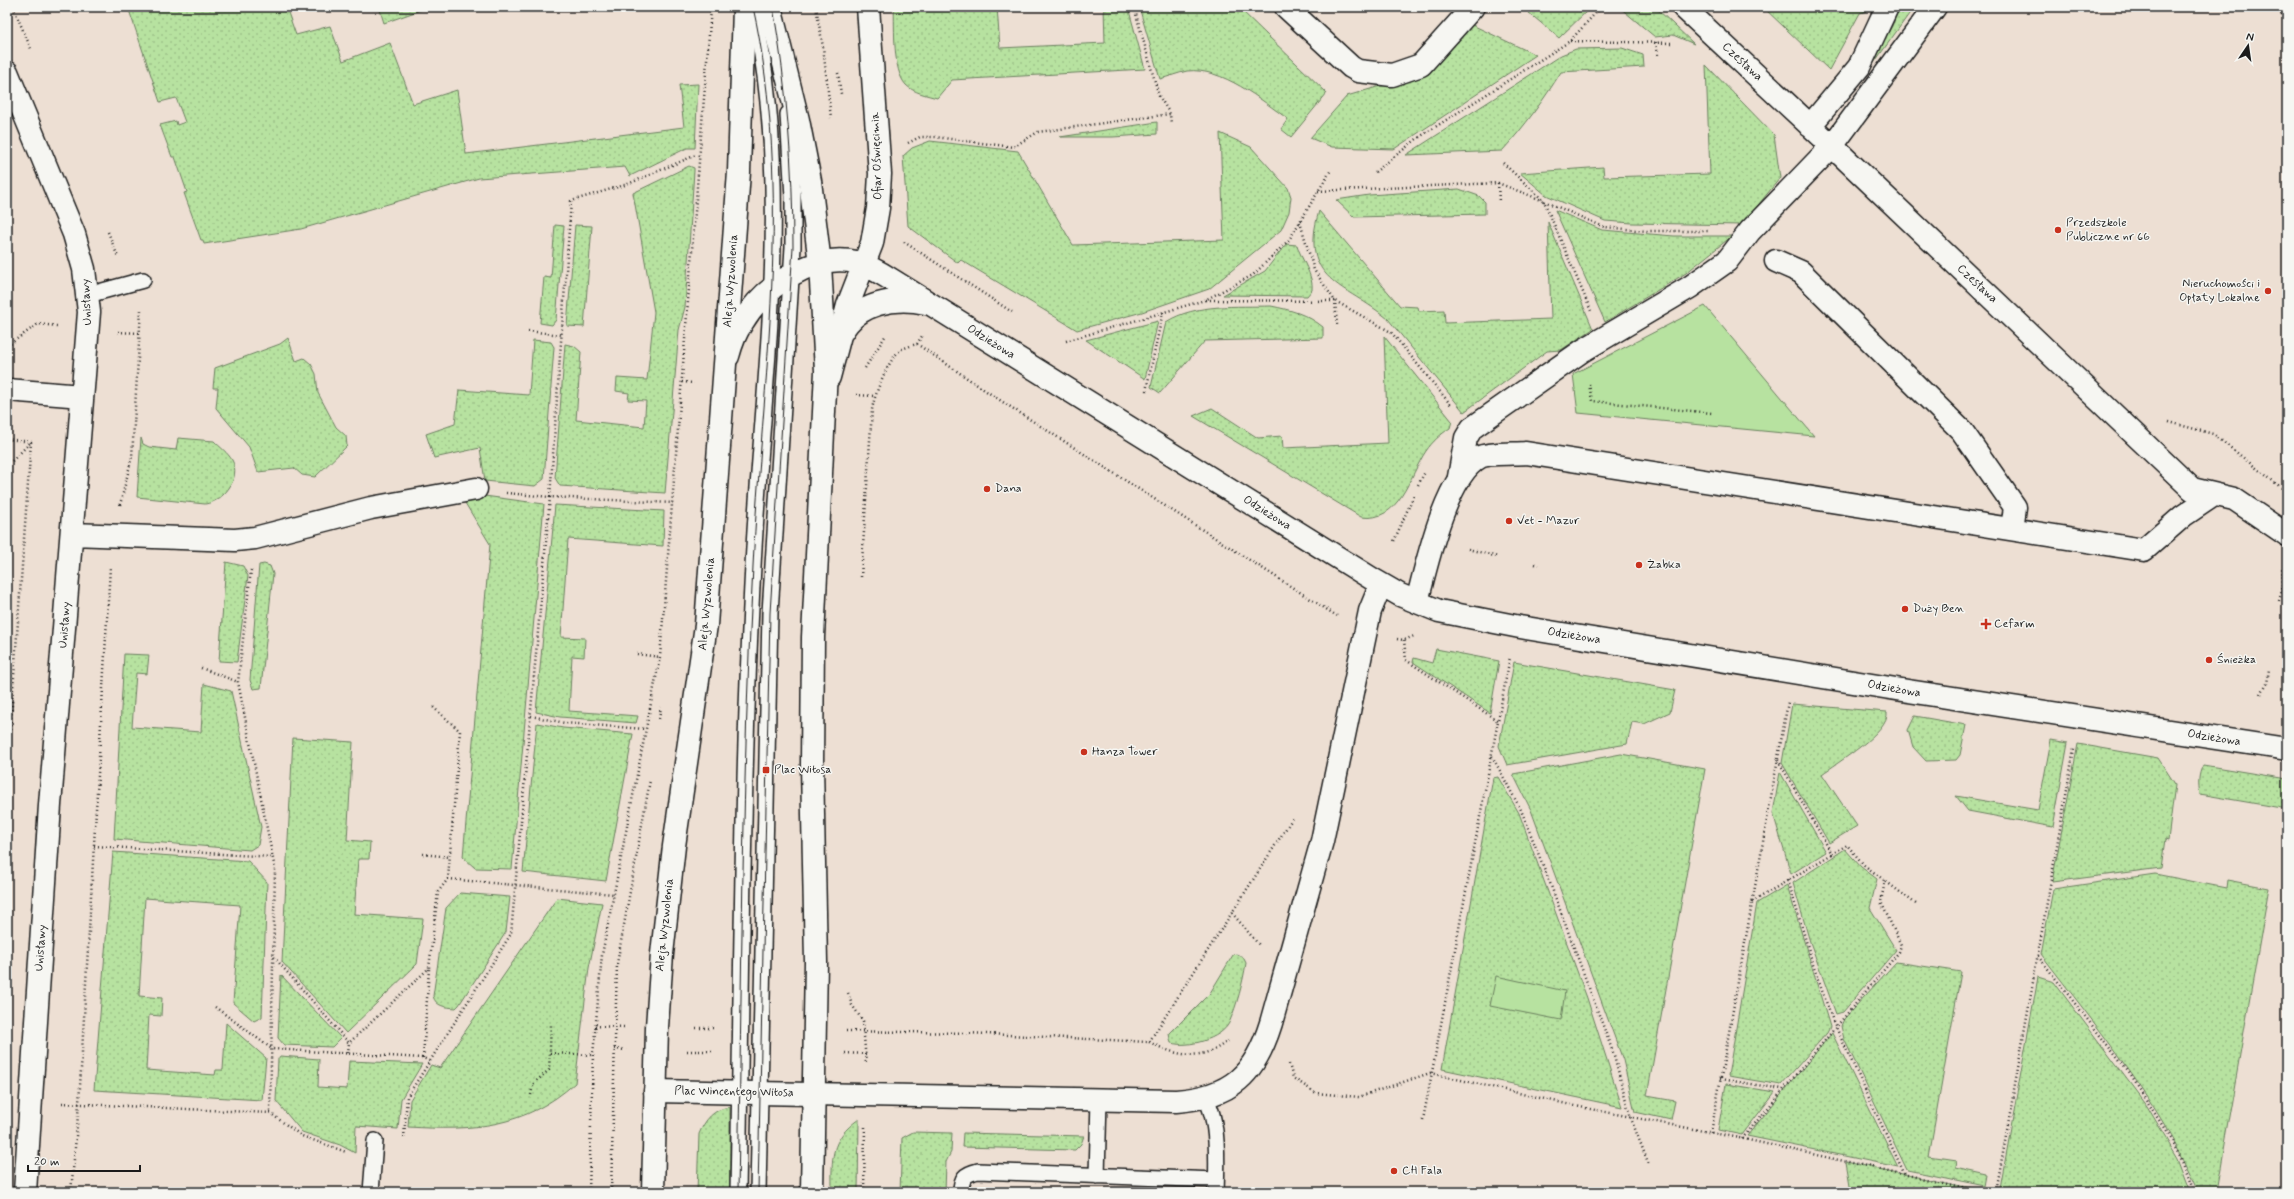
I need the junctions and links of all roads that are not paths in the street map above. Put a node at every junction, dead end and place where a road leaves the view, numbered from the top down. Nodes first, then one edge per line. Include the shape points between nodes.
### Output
1 (770, 7) edge
2 (868, 7) edge
3 (1286, 7) edge
4 (1473, 7) edge
5 (1683, 7) edge
6 (1887, 7) edge
7 (1936, 7) edge
8 (747, 9) edge
9 (779, 41) junction
10 (7, 72) edge
11 (1810, 126) junction
12 (1832, 146) junction
13 (1776, 261) dead end
14 (820, 264) junction
15 (864, 265) junction
16 (792, 275) junction
17 (143, 280) dead end
18 (771, 290) junction
19 (88, 295) junction
20 (939, 310) junction
21 (838, 341) junction
22 (723, 385) junction
23 (7, 390) edge
24 (825, 393) junction
25 (82, 396) junction
26 (1459, 477) junction
27 (476, 489) dead end
28 (2214, 495) junction
29 (2012, 529) junction
30 (72, 534) junction
31 (2287, 535) edge
32 (1381, 584) junction
33 (1417, 602) junction
34 (2287, 749) edge
35 (655, 1091) junction
36 (750, 1093) junction
37 (814, 1094) junction
38 (1205, 1098) junction
39 (1099, 1099) junction
40 (375, 1141) dead end
41 (1097, 1176) junction
42 (1216, 1186) edge
43 (25, 1192) edge
44 (371, 1192) edge
45 (653, 1192) edge
46 (738, 1192) edge
47 (758, 1192) edge
48 (812, 1192) edge
49 (961, 1192) edge

1 - 9 street
2 - 15 street, Ofiar Oświęcimia via 880,183 874,233
3 - 4 street via 1351,67 1358,71 1392,74 1421,65
5 - 11 street, Czesława
6 - 11 street via 1859,67
7 - 12 street
8 - 18 lane via 765,83 771,144
8 - 22 street, Aleja Wyzwolenia via 740,157
9 - 14 street via 806,157
9 - 16 lane via 791,161
10 - 19 street, Unisławy via 74,234
11 - 12 street, Czesława
12 - 26 street via 1720,265 1690,287 1582,350 1472,428 1466,438
12 - 28 street, Czesława via 2192,489
13 - 29 street via 1801,272 1962,431 2015,507
14 - 15 street, Odzieżowa via 841,261
14 - 16 street, Aleja Wyzwolenia
14 - 24 street
15 - 20 street, Odzieżowa via 877,270
15 - 21 street, Ofiar Oświęcimia via 848,305
16 - 18 street, Aleja Wyzwolenia
16 - 36 lane via 770,614
17 - 19 lane
18 - 22 street, Aleja Wyzwolenia via 750,311 736,333
18 - 36 lane via 750,622
19 - 25 street, Unisławy via 89,329
20 - 21 street, Odzieżowa via 925,303 913,301 880,303 857,314 847,324
20 - 32 street, Odzieżowa
21 - 24 street, Ofiar Oświęcimia
22 - 35 street, Aleja Wyzwolenia via 704,646 674,846 662,947
23 - 25 street
24 - 37 street via 813,637 812,758 816,962
25 - 30 street, Unisławy
26 - 29 street via 1481,456 1526,453
26 - 33 street via 1438,530
27 - 30 street via 370,508 255,538 212,541
28 - 29 street via 2183,516 2144,550
28 - 31 street, Czesława via 2234,499
30 - 43 street, Unisławy via 50,805
32 - 33 street, Odzieżowa
32 - 38 street, Plac Wincentego Witosa via 1370,610 1322,841 1268,1032 1261,1052 1243,1076 1227,1089
33 - 34 street, Odzieżowa via 1454,615 1527,628 1908,691
35 - 36 street, Plac Wincentego Witosa
35 - 45 street, Aleja Wyzwolenia
36 - 37 street, Plac Wincentego Witosa
36 - 46 lane
36 - 47 lane
37 - 39 street, Plac Wincentego Witosa
37 - 48 street
38 - 39 street, Plac Wincentego Witosa via 1176,1101
38 - 42 lane via 1210,1107 1214,1131
39 - 41 lane
40 - 44 lane
41 - 42 lane
41 - 49 lane via 978,1171 967,1173 961,1181

